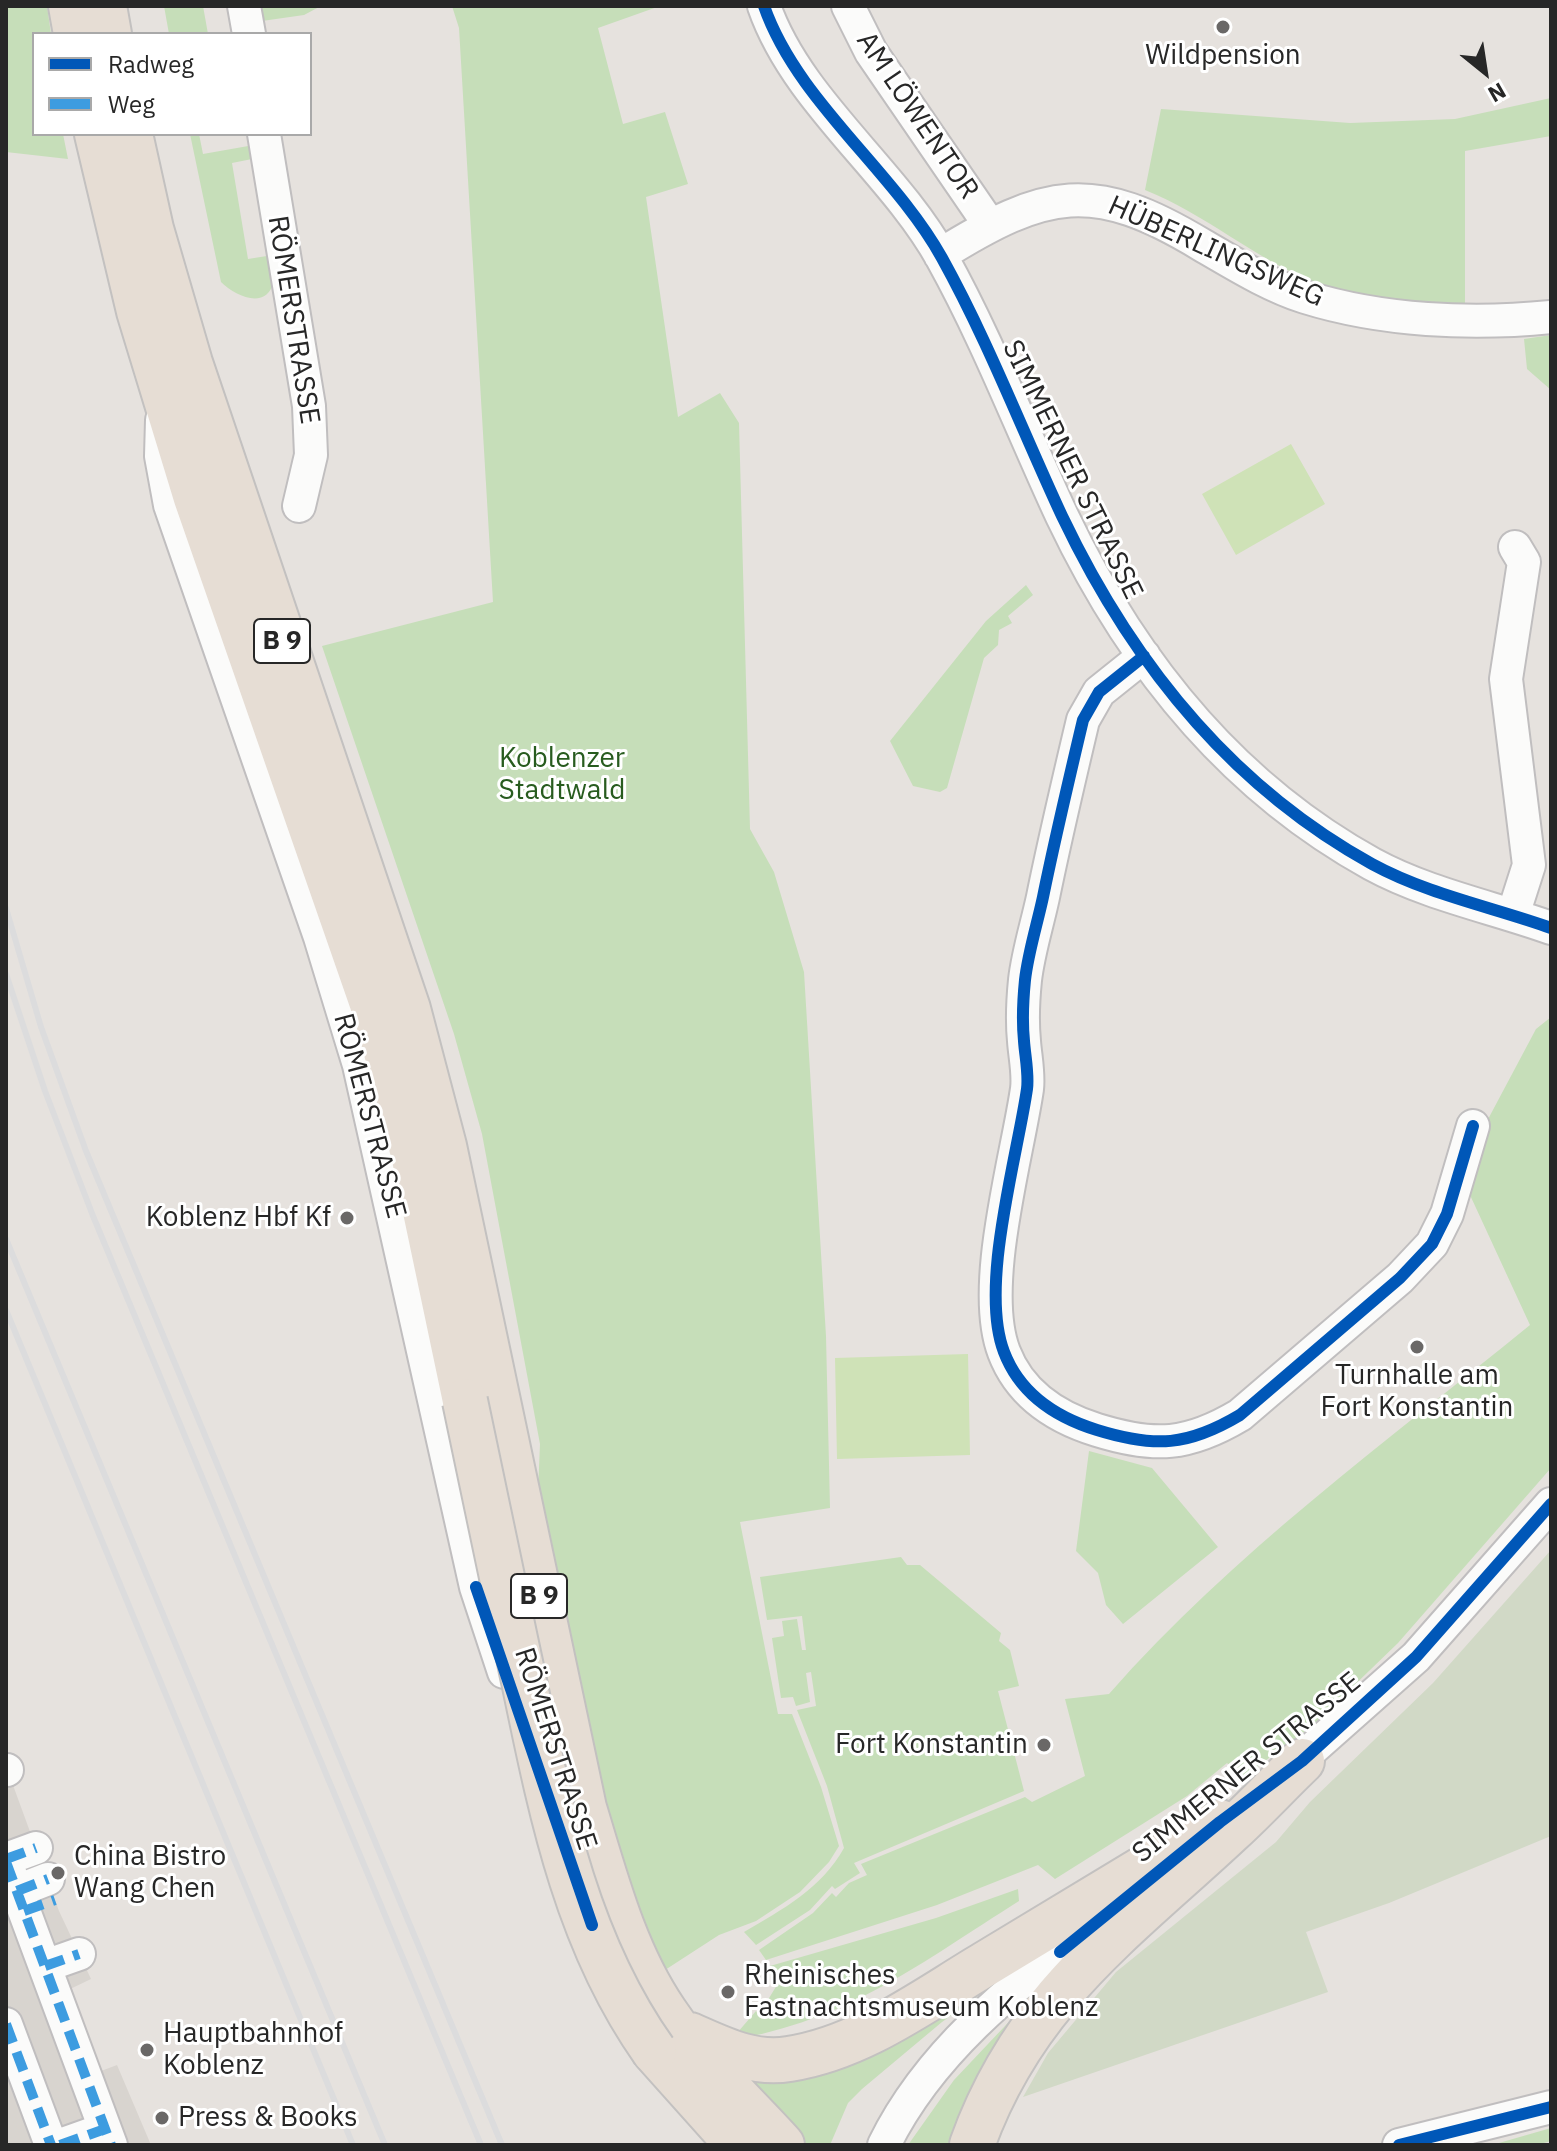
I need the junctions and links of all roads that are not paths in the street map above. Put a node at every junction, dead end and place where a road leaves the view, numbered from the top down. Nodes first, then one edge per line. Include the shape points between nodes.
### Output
1 (71, 6) edge
2 (104, 6) edge
3 (244, 6) edge
4 (764, 6) edge
5 (848, 6) edge
6 (76, 32) edge
7 (109, 32) edge
8 (249, 32) edge
9 (97, 136) edge
10 (130, 136) edge
11 (264, 136) edge
12 (989, 224) junction
13 (940, 255) junction
14 (1551, 317) edge
15 (163, 393) junction
16 (299, 506) dead end
17 (1515, 547) dead end
18 (1144, 656) junction
19 (1513, 915) junction
20 (1551, 928) edge
21 (1473, 1126) dead end
22 (428, 1150) junction
23 (1551, 1504) edge
24 (1302, 1761) junction
25 (1220, 1822) junction
26 (36, 1848) dead end
27 (13, 1881) edge
28 (51, 1889) dead end
29 (79, 1954) dead end
30 (45, 1966) junction
31 (6, 2024) edge
32 (678, 2030) junction
33 (1551, 2107) edge
34 (108, 2137) edge
35 (51, 2145) edge
36 (60, 2145) edge
37 (710, 2145) edge
38 (738, 2145) edge
39 (782, 2145) edge
40 (884, 2145) edge
41 (972, 2145) edge
42 (1399, 2145) edge

1 - 6 highway
2 - 7 highway
3 - 8 street
4 - 13 street, SIMMERNER STRASSE via 794,65
5 - 12 street, AM LÖWENTOR via 871,52
9 - 15 highway, B 9
10 - 22 highway, B 9 via 190,363 408,1009
11 - 16 street, RÖMERSTRASSE via 309,406 311,455
12 - 13 street, HÜBERLINGSWEG
12 - 14 street, HÜBERLINGSWEG via 1078,198 1109,201 1171,226 1249,273 1345,308 1417,318
13 - 18 street, SIMMERNER STRASSE via 1064,519 1115,615
15 - 22 highway, B 9
15 - 37 street, RÖMERSTRASSE via 161,456 170,505 359,1065 476,1587 578,1893 646,2050
17 - 19 street via 1524,562 1506,679 1529,865
18 - 19 street, SIMMERNER STRASSE via 1203,733 1267,794 1319,832 1390,872
18 - 21 street via 1099,692 1083,720 1025,978 1027,1085 1002,1222 997,1299 1000,1339 1015,1376 1048,1408 1119,1437 1181,1442 1210,1433 1240,1415 1400,1278 1432,1244 1447,1214
19 - 20 street, SIMMERNER STRASSE
22 - 32 highway, B 9 via 584,1808 635,1956
22 - 38 highway, B 9, bridge via 551,1811 575,1895 604,1970 632,2020
23 - 24 street, SIMMERNER STRASSE via 1416,1657
24 - 25 street, SIMMERNER STRASSE
24 - 41 highway via 1099,1949 1048,2006 1007,2067
25 - 32 highway via 902,2013 835,2047 787,2059 739,2057
25 - 40 street, SIMMERNER STRASSE via 1007,1994 940,2059
26 - 27 street
27 - 28 street
27 - 30 street
29 - 30 street
30 - 34 street via 79,2038
31 - 35 street
32 - 39 highway, B 9
33 - 42 street
34 - 36 street

